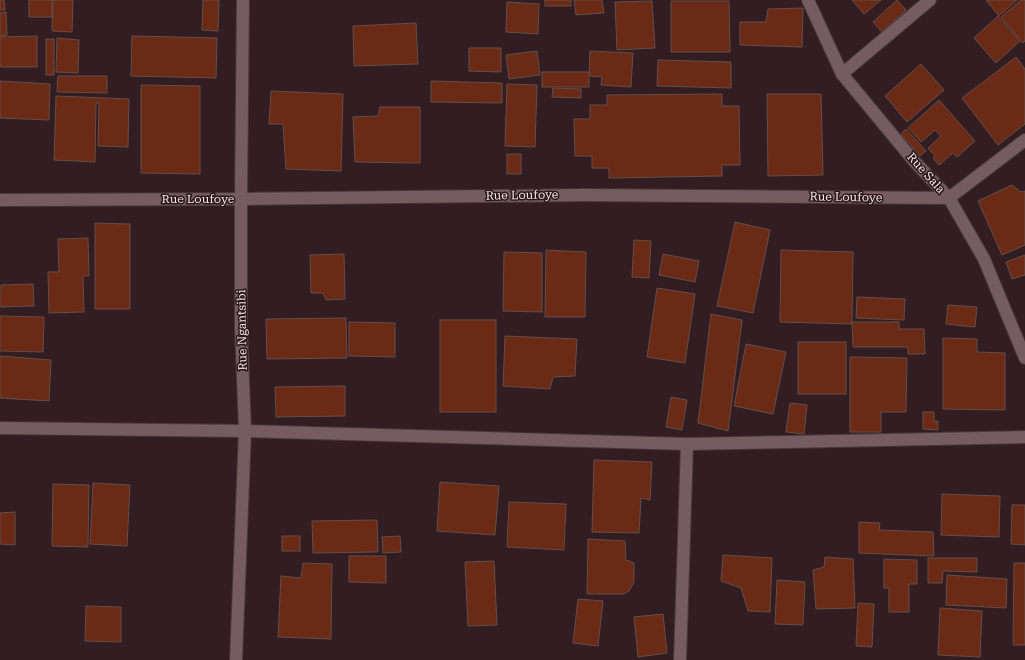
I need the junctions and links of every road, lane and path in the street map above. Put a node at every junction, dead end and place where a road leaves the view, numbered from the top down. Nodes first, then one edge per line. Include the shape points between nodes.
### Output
1 (243, 0) edge
2 (808, 0) edge
3 (930, 0) edge
4 (842, 74) junction
5 (1025, 140) edge
6 (949, 198) junction
7 (241, 199) junction
8 (0, 200) edge
9 (1025, 358) edge
10 (0, 428) edge
11 (245, 430) junction
12 (1025, 437) edge
13 (687, 444) junction
14 (236, 660) edge
15 (680, 660) edge

1 - 7 street, Rue Ngantsibi
2 - 4 street, Rue Sala
3 - 4 street
4 - 6 street, Rue Sala via 914,161
5 - 6 street
6 - 7 street, Rue Loufoye via 583,195
6 - 9 street, Rue Sala via 984,259
7 - 8 street, Rue Loufoye
7 - 11 street, Rue Ngantsibi via 241,327
10 - 11 street
11 - 13 street
11 - 14 street, Rue Ngantsibi
12 - 13 street
13 - 15 street

